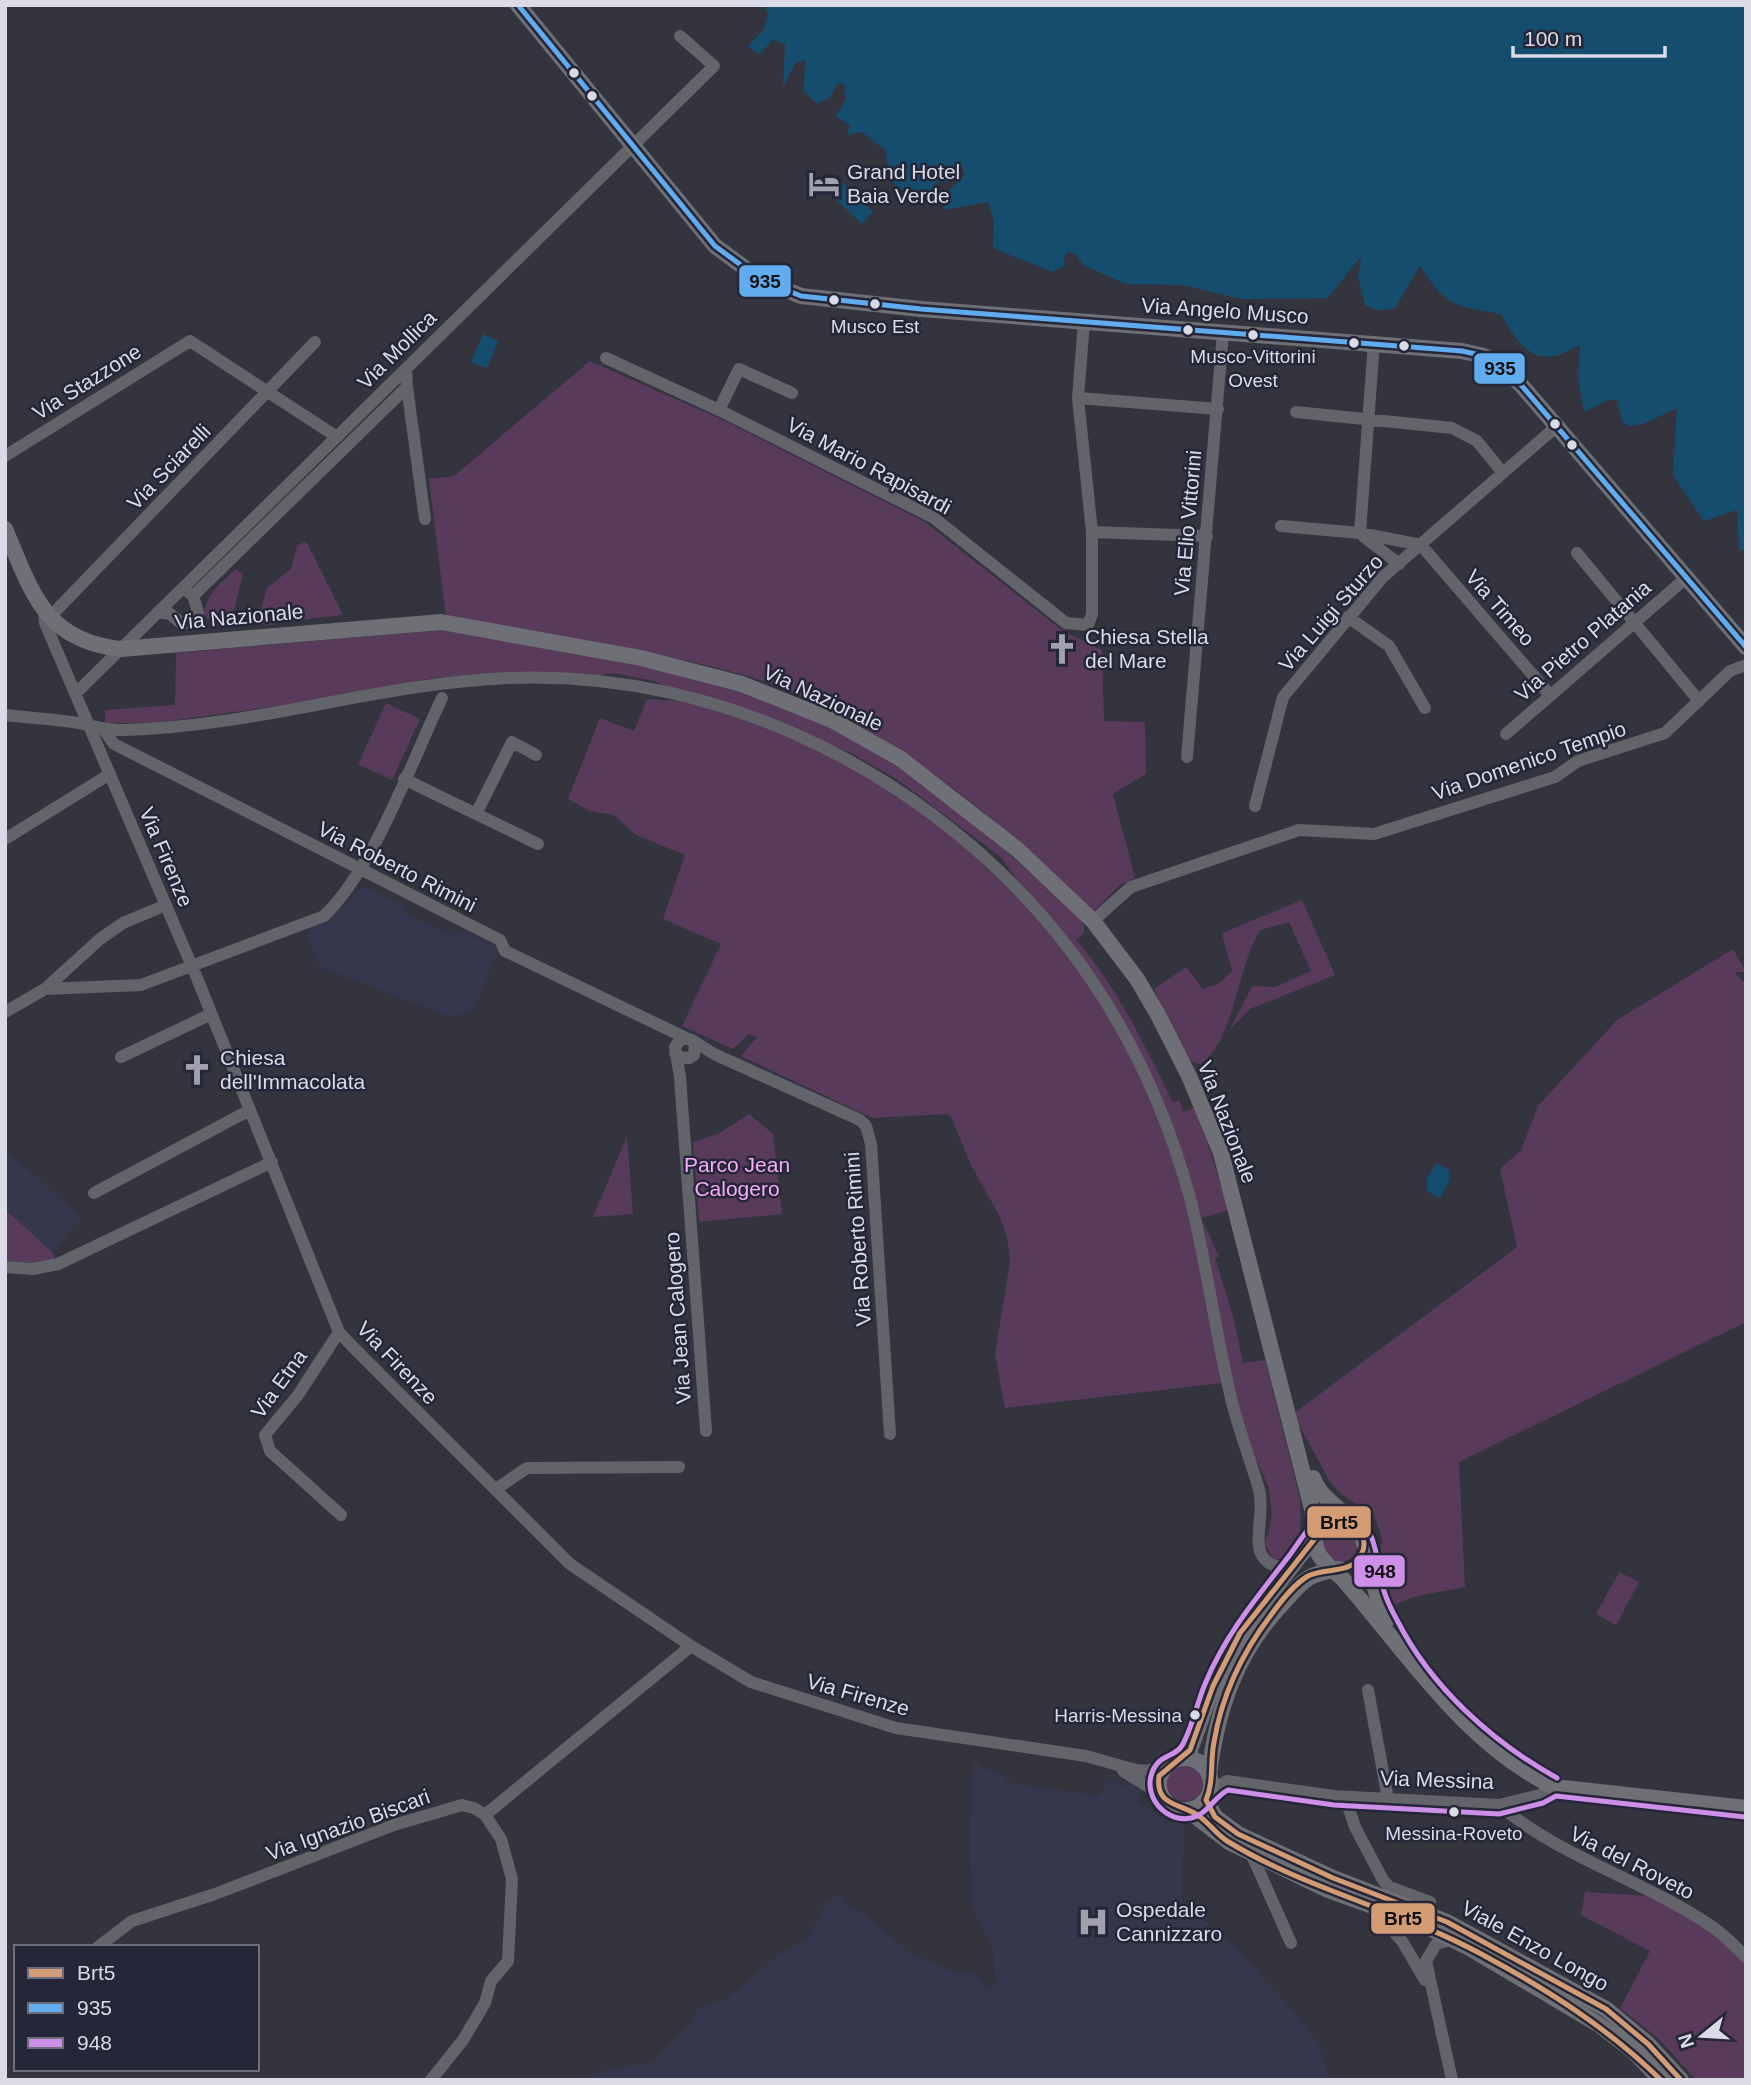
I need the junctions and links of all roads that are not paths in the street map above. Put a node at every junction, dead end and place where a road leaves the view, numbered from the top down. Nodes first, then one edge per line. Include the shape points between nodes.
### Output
1 (517, 5) edge
2 (680, 36) dead end
3 (632, 146) junction
4 (1084, 322) junction
5 (1223, 333) junction
6 (315, 342) dead end
7 (1374, 342) junction
8 (606, 358) dead end
9 (406, 369) junction
10 (407, 387) junction
11 (270, 391) junction
12 (792, 393) dead end
13 (1078, 398) junction
14 (1218, 408) junction
15 (719, 410) junction
16 (1296, 412) dead end
17 (1368, 420) junction
18 (1557, 426) junction
19 (337, 437) junction
20 (5, 456) edge
21 (1503, 473) junction
22 (425, 519) dead end
23 (1281, 526) dead end
24 (5, 529) edge
25 (1092, 532) junction
26 (1360, 533) junction
27 (1207, 536) junction
28 (1421, 545) junction
29 (1577, 553) dead end
30 (1399, 564) junction
31 (1686, 578) junction
32 (188, 592) junction
33 (158, 612) junction
34 (1348, 617) junction
35 (51, 620) junction
36 (1634, 623) junction
37 (55, 645) junction
38 (121, 649) junction
39 (1746, 649) edge
40 (1746, 665) edge
41 (1730, 671) junction
42 (76, 693) junction
43 (1550, 695) junction
44 (442, 698) dead end
45 (1699, 701) junction
46 (1425, 708) dead end
47 (5, 715) edge
48 (97, 728) junction
49 (1506, 734) dead end
50 (114, 744) junction
51 (99, 746) junction
52 (536, 755) dead end
53 (1187, 757) dead end
54 (110, 774) junction
55 (404, 779) junction
56 (1255, 806) dead end
57 (476, 814) junction
58 (5, 839) edge
59 (538, 844) dead end
60 (361, 869) junction
61 (166, 905) junction
62 (1093, 922) junction
63 (192, 967) junction
64 (45, 989) junction
65 (5, 1012) edge
66 (211, 1014) junction
67 (659, 1026) junction
68 (689, 1039) junction
69 (675, 1050) junction
70 (714, 1054) junction
71 (121, 1057) dead end
72 (692, 1057) junction
73 (680, 1077) junction
74 (250, 1110) junction
75 (272, 1162) junction
76 (94, 1193) dead end
77 (5, 1266) edge
78 (339, 1332) junction
79 (1287, 1419) junction
80 (706, 1431) dead end
81 (890, 1434) dead end
82 (679, 1466) dead end
83 (1313, 1478) junction
84 (496, 1489) junction
85 (341, 1515) dead end
86 (1353, 1524) junction
87 (1363, 1543) junction
88 (1310, 1544) junction
89 (1334, 1568) junction
90 (1371, 1581) junction
91 (1290, 1595) junction
92 (1376, 1616) junction
93 (691, 1646) junction
94 (1417, 1666) junction
95 (1368, 1690) dead end
96 (1183, 1757) junction
97 (1109, 1761) junction
98 (1166, 1765) junction
99 (1554, 1787) junction
100 (1208, 1788) junction
101 (1160, 1794) junction
102 (1345, 1797) junction
103 (1388, 1799) junction
104 (1499, 1805) junction
105 (1744, 1807) edge
106 (1187, 1810) junction
107 (485, 1815) junction
108 (1251, 1852) junction
109 (1287, 1870) junction
110 (1430, 1902) dead end
111 (1369, 1905) junction
112 (1278, 1908) junction
113 (1453, 1939) junction
114 (1291, 1943) dead end
115 (100, 1945) edge
116 (1746, 1957) edge
117 (1437, 2001) junction
118 (431, 2080) edge
119 (1452, 2080) edge
120 (1661, 2080) edge
121 (1681, 2080) edge

1 - 3 main road, Via Angelo Musco
2 - 3 street, Via Mollica via 714,66
3 - 4 main road, Via Angelo Musco via 715,246 744,269 786,291 841,301
3 - 9 street, Via Mollica
4 - 5 main road, Via Angelo Musco
4 - 13 street, Via Mario Rapisardi
5 - 7 main road, Via Angelo Musco
5 - 14 street, Via Elio Vittorini
6 - 11 street, Via Sciarelli
7 - 17 street
7 - 18 main road, Via Angelo Musco via 1484,356 1503,368
8 - 15 street, Via Mario Rapisardi
9 - 10 street
9 - 19 street, Via Mollica
10 - 22 street
10 - 32 street via 293,499
11 - 19 street
11 - 20 street, Via Stazzone via 190,341
11 - 35 street, Via Sciarelli
12 - 15 street via 739,369
13 - 14 street
13 - 25 street, Via Mario Rapisardi
14 - 27 street, Via Elio Vittorini
15 - 25 street, Via Mario Rapisardi via 934,518 1066,623 1080,626 1088,625 1092,614
16 - 17 street
17 - 21 street via 1452,428 1477,441
17 - 26 street
18 - 21 street, Via Luigi Sturzo
18 - 31 main road, Via Angelo Musco
19 - 32 street, Via Mollica
21 - 28 street, Via Luigi Sturzo
23 - 26 street
24 - 35 main road
25 - 27 street
26 - 28 street
26 - 30 street
27 - 53 street, Via Elio Vittorini
28 - 30 street, Via Luigi Sturzo
28 - 43 street, Via Timeo
29 - 36 street
30 - 34 street, Via Luigi Sturzo
31 - 36 street, Via Pietro Platania
31 - 39 main road, Via Angelo Musco
32 - 33 street, Via Mollica
32 - 33 street via 198,612 188,623
33 - 38 street, Via Mollica
34 - 46 street via 1389,646
34 - 56 street, Via Luigi Sturzo via 1283,697
35 - 37 street, Via Firenze
35 - 37 street
35 - 38 main road, Via Nazionale via 84,641
36 - 43 street, Via Pietro Platania
36 - 45 street
37 - 42 street, Via Firenze
38 - 42 street, Via Mollica
38 - 62 main road, Via Nazionale via 441,622 695,670 793,702 860,734 955,799 1018,850
39 - 41 street
40 - 41 street
41 - 45 street
42 - 48 street, Via Firenze
43 - 49 street, Via Pietro Platania
44 - 55 street
45 - 62 street, Via Domenico Tempio via 1665,733 1578,761 1555,777 1374,834 1299,830 1131,887
47 - 48 street
48 - 50 street
48 - 51 street, Via Firenze
48 - 88 street via 126,730 213,721 436,683 508,678 591,681 661,691 733,711 807,740 897,787 975,847 1017,888 1077,960 1138,1060 1170,1134 1191,1200 1231,1400 1263,1503 1257,1544 1272,1565 1285,1566
50 - 51 street
50 - 60 street, Via Roberto Rimini
51 - 54 street, Via Firenze
52 - 57 street via 512,742
54 - 58 street
54 - 61 street, Via Firenze
55 - 57 street
55 - 60 street
57 - 59 street
60 - 63 street via 324,916
60 - 67 street, Via Roberto Rimini via 499,940 505,951
61 - 63 street, Via Firenze
61 - 64 street via 123,923
62 - 79 main road, Via Nazionale via 1150,1002 1211,1128 1236,1205
63 - 64 street via 141,985
63 - 66 street, Via Firenze
64 - 65 street
66 - 71 street
66 - 74 street, Via Firenze
67 - 68 street, Via Roberto Rimini
67 - 69 street
68 - 69 street via 681,1039
68 - 70 street, Via Roberto Rimini
68 - 72 street via 696,1050
69 - 72 street via 684,1059
69 - 73 street, Via Jean Calogero
70 - 72 street
70 - 81 street, Via Roberto Rimini via 866,1126 871,1144
72 - 73 street
73 - 80 street, Via Jean Calogero
74 - 75 street, Via Firenze
74 - 76 street
75 - 77 street via 58,1264 33,1269
75 - 78 street, Via Firenze
78 - 84 street, Via Firenze
78 - 85 street, Via Etna via 265,1435 270,1451
79 - 83 main road
79 - 88 main road via 1308,1497
82 - 84 street via 527,1468
83 - 86 main road via 1325,1500
83 - 90 main road via 1327,1497 1367,1525 1373,1542
84 - 93 street, Via Firenze via 570,1564
86 - 87 main road
86 - 88 main road via 1334,1520
87 - 89 main road via 1356,1562
87 - 90 main road
88 - 89 main road
88 - 96 main road via 1240,1633
89 - 91 main road via 1311,1574
89 - 92 main road
90 - 94 main road via 1378,1602
91 - 92 main road via 1315,1581 1334,1581
91 - 100 main road via 1255,1636 1237,1668 1219,1713
92 - 94 main road
93 - 97 street, Via Firenze via 751,1682 896,1728
93 - 107 street
94 - 99 main road via 1483,1740
95 - 103 street
96 - 98 main road
96 - 100 main road via 1197,1760
97 - 98 street via 1147,1771
97 - 101 street
98 - 101 main road via 1158,1782
99 - 104 street, Via Messina
99 - 105 main road, Via Messina
100 - 102 street, Via Messina via 1227,1781
100 - 106 main road
100 - 121 main road, Viale Enzo Longo via 1215,1817 1238,1834 1333,1878 1447,1922 1606,2009
101 - 106 main road via 1170,1806
102 - 103 street, Via Messina
102 - 110 street via 1383,1880 1389,1887
103 - 104 street, Via Messina
104 - 116 street, Via del Roveto via 1557,1847 1644,1887 1716,1929
106 - 108 main road, Viale Enzo Longo via 1229,1842
107 - 115 street, Via Ignazio Biscari via 462,1805 394,1825 132,1921
107 - 118 street via 506,1850 512,1879 508,1961 491,1981 485,2003 463,2040
108 - 109 main road, Viale Enzo Longo
108 - 112 street
109 - 111 main road, Viale Enzo Longo
109 - 112 street via 1277,1879
111 - 113 main road, Viale Enzo Longo
111 - 117 street via 1402,1941
112 - 114 street
113 - 117 street via 1436,1944 1426,1956
113 - 120 main road, Viale Enzo Longo via 1598,2024
117 - 119 street

